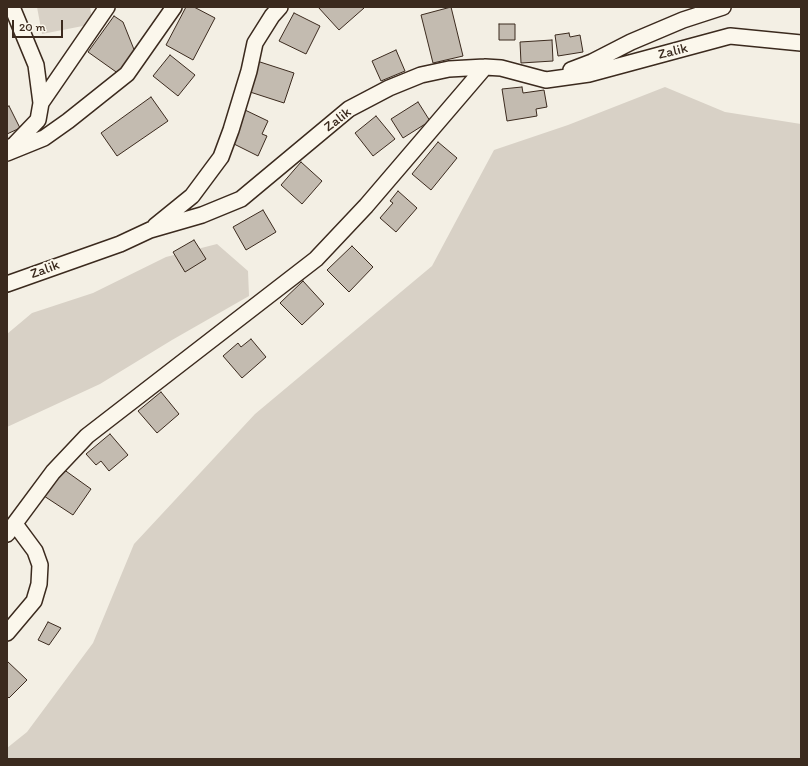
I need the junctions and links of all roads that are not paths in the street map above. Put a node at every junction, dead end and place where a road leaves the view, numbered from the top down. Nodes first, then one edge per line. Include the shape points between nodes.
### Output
1 (12, 7) edge
2 (107, 7) edge
3 (174, 7) edge
4 (280, 7) edge
5 (723, 7) edge
6 (801, 43) edge
7 (485, 67) junction
8 (546, 80) junction
9 (41, 103) junction
10 (7, 149) edge
11 (7, 153) edge
12 (150, 230) junction
13 (7, 284) edge
14 (11, 529) edge
15 (7, 633) edge

1 - 9 street via 36,65
2 - 9 street
3 - 11 street via 127,74 44,138
4 - 12 street, Zalik via 255,43 234,123 221,156 192,196
5 - 8 street, Zalik via 683,20
6 - 8 street, Zalik via 730,36 589,74
7 - 8 street, Zalik via 501,68
7 - 12 street, Zalik via 449,69 420,75 389,88 349,109 240,199 202,215
7 - 14 street via 372,200 316,259 87,436 53,472
9 - 10 street via 38,120
12 - 13 street, Zalik via 120,244
14 - 15 street via 35,551 40,565 39,584 34,601

